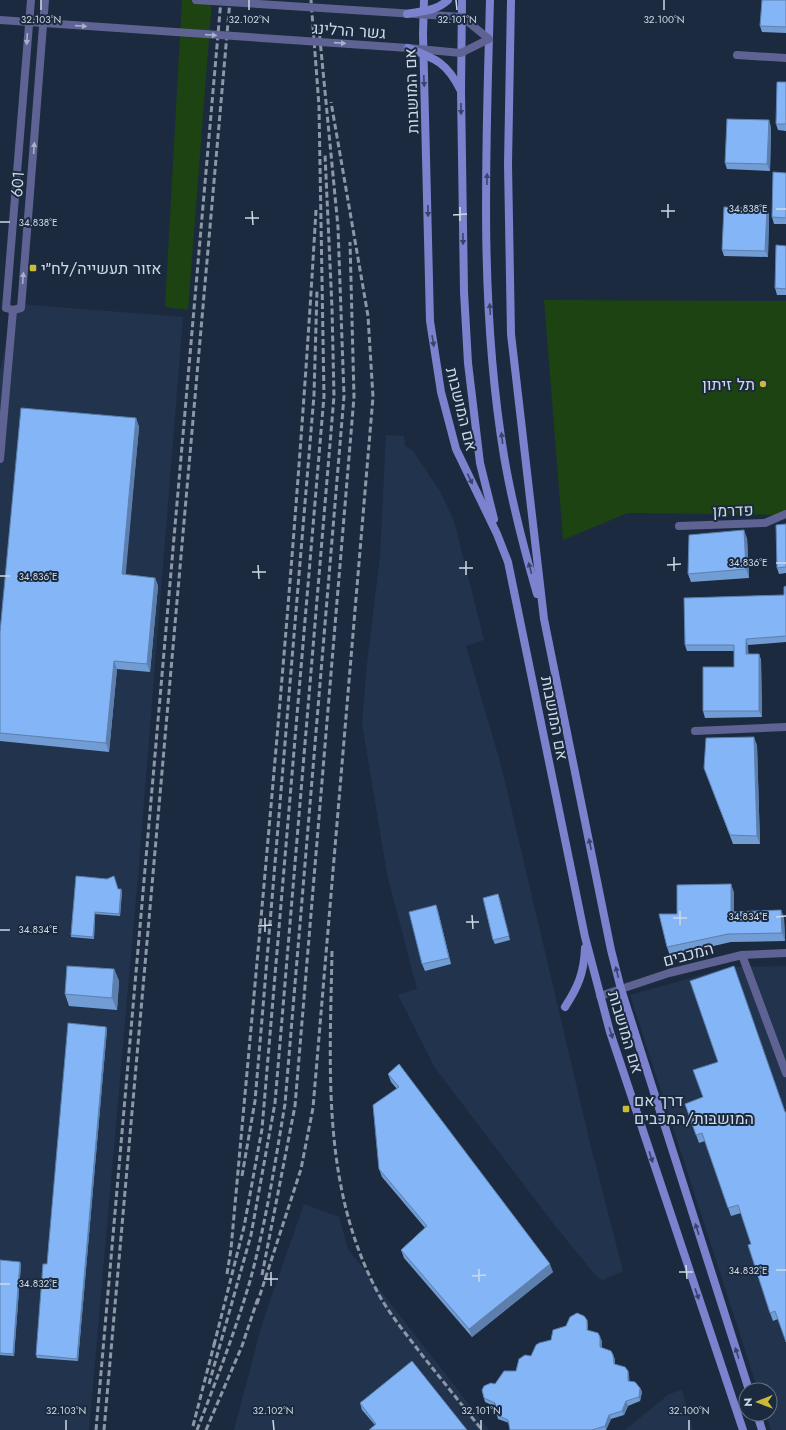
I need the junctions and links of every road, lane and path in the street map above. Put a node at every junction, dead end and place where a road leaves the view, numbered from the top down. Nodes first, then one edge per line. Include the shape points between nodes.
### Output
1 (30, 0) edge
2 (45, 0) edge
3 (196, 0) edge
4 (424, 0) edge
5 (448, 0) edge
6 (462, 0) edge
7 (490, 0) edge
8 (511, 0) edge
9 (407, 14) junction
10 (462, 17) junction
11 (0, 20) edge
12 (489, 39) junction
13 (408, 48) junction
14 (462, 53) junction
15 (737, 55) dead end
16 (786, 58) edge
17 (461, 92) junction
18 (13, 310) junction
19 (0, 459) edge
20 (786, 514) edge
21 (679, 526) dead end
22 (497, 534) junction
23 (544, 619) junction
24 (786, 727) edge
25 (695, 731) dead end
26 (585, 937) junction
27 (786, 953) edge
28 (742, 955) junction
29 (621, 989) junction
30 (600, 996) junction
31 (565, 1007) dead end
32 (786, 1074) edge
33 (746, 1382) edge
34 (743, 1430) edge

1 -> 18 street, 601 via 6,308
18 -> 2 street, 601 via 21,308
3 - 9 street, גשר הרלינג, bridge
4 -> 22 main road, אם המושבות via 430,321 441,392 456,449
5 - 9 main road, bridge via 433,10
6 - 10 main road
7 - 12 main road
8 - 23 main road, אם המושבות via 508,164 512,334
9 - 10 street, גשר הרלינג, bridge
10 - 12 street, bridge
10 - 14 main road
11 -> 13 street, גשר הרלינג, bridge
12 - 14 street, bridge
23 -> 12 main road via 511,491 496,389 488,290 486,204
13 - 14 street, גשר הרלינג, bridge
13 - 17 main road, bridge via 430,56 449,69
14 - 17 main road
15 - 16 street
17 -> 22 main road via 464,292 468,363 480,463
18 - 19 street
20 - 21 street, פדרמן via 765,523
22 - 26 main road, אם המושבות via 514,584
29 -> 23 main road, אם המושבות
24 - 25 street
26 - 30 main road, אם המושבות
26 - 31 main road via 581,977 577,989
27 - 28 street, המכבים
28 - 29 street, המכבים via 669,973
28 - 32 street
29 - 30 street, המכבים
33 -> 29 main road, אם המושבות
30 -> 34 main road, אם המושבות via 683,1255

